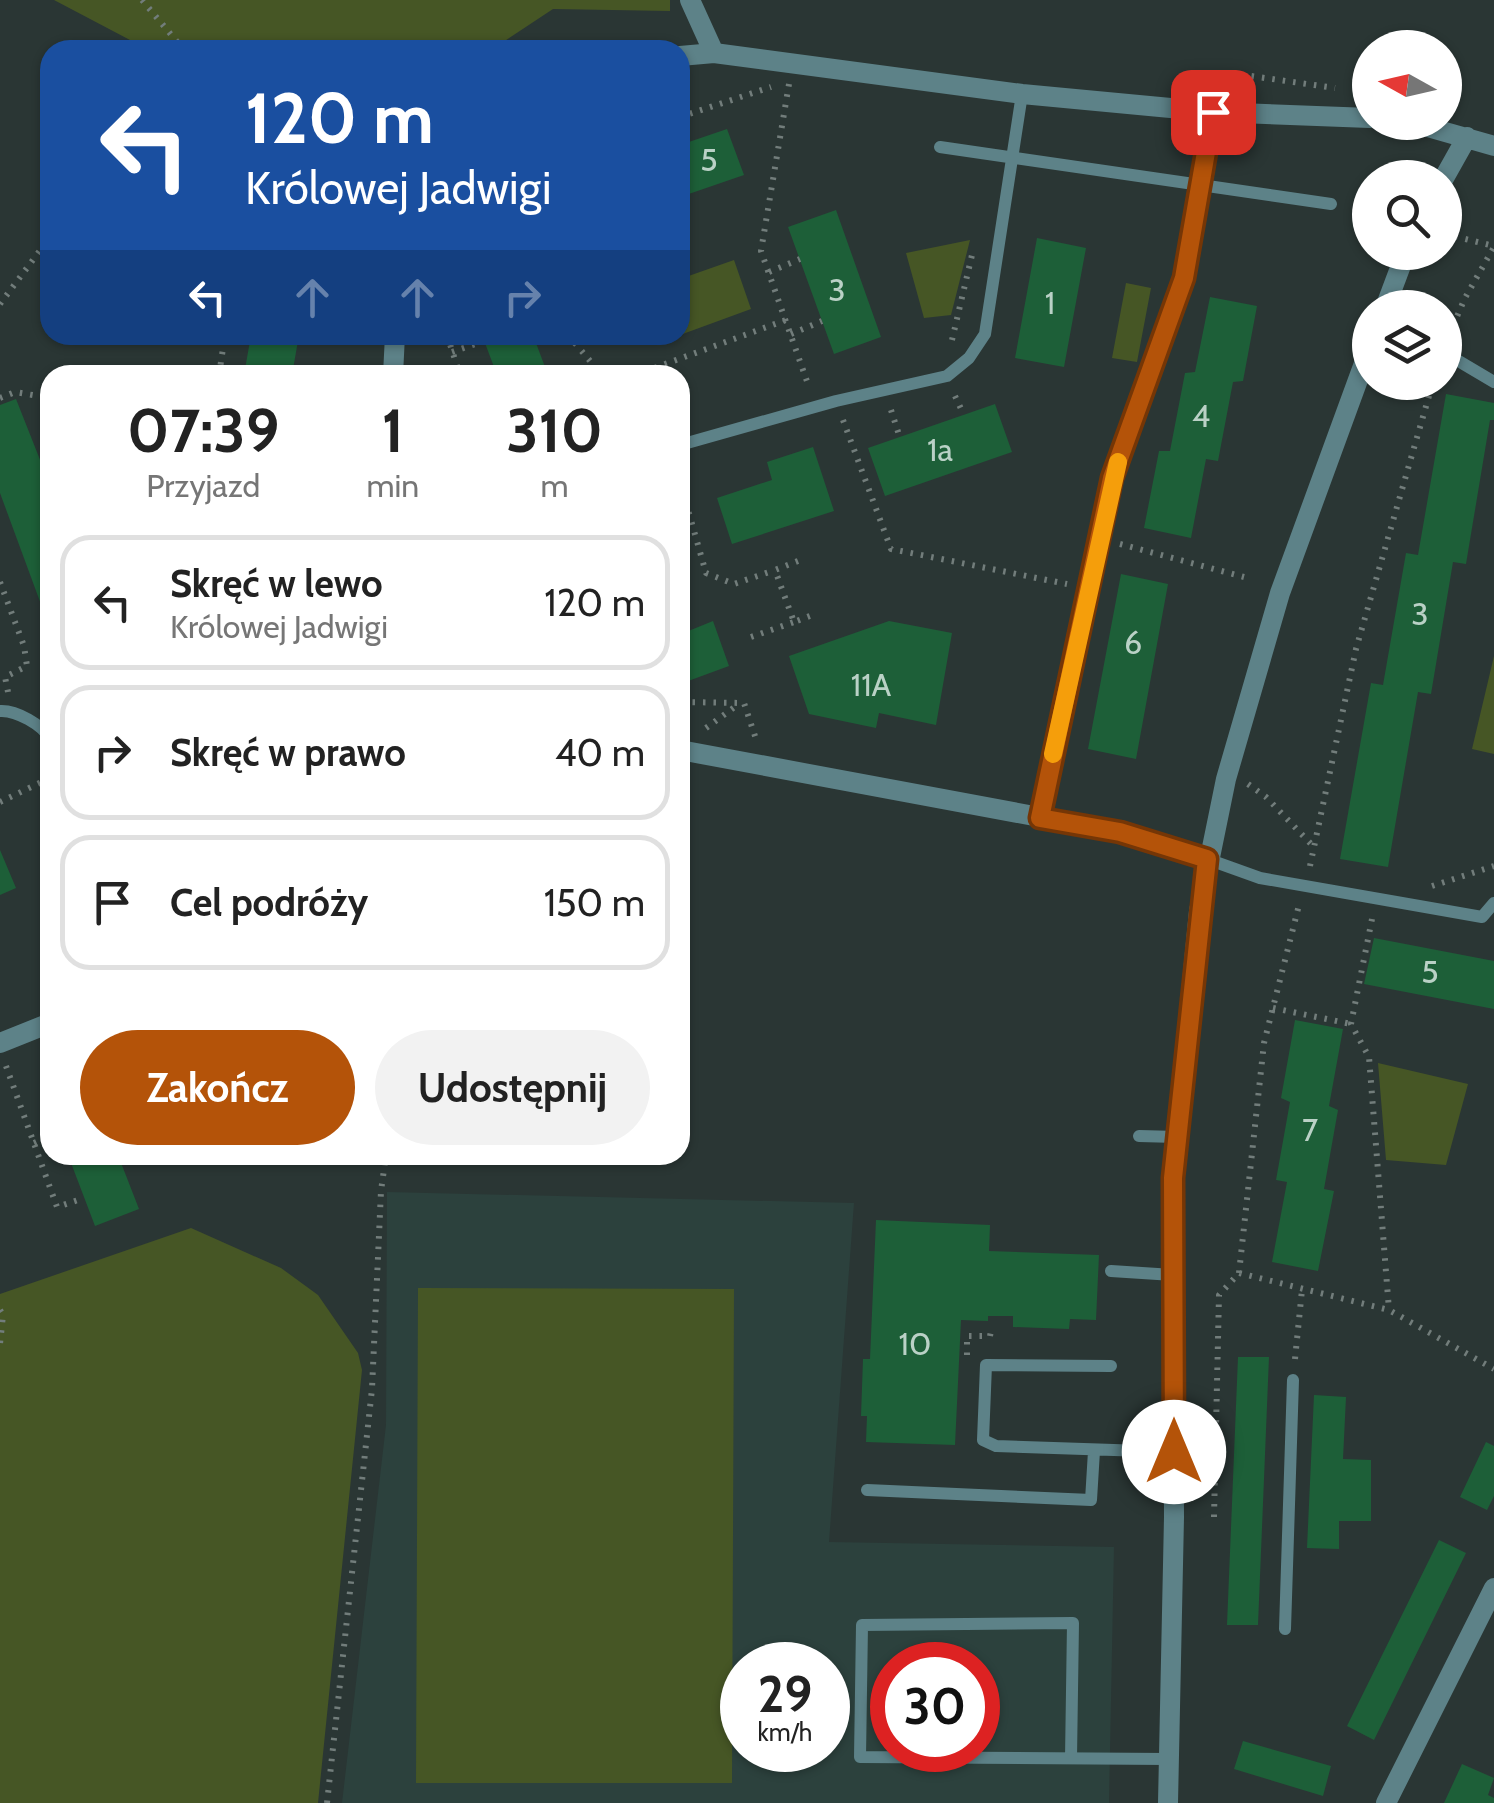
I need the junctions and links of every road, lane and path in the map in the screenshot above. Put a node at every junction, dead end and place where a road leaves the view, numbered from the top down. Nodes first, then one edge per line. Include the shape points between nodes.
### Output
1 (142, 0) edge
2 (690, 0) edge
3 (176, 40) edge
4 (714, 53) junction
5 (690, 55) edge
6 (1220, 76) dead end
7 (1341, 90) dead end
8 (1022, 94) junction
9 (1213, 112) junction
10 (690, 114) edge
11 (1352, 117) edge
12 (1462, 136) edge
13 (1467, 137) junction
14 (1494, 146) edge
15 (940, 148) dead end
16 (1012, 158) junction
17 (1454, 160) edge
18 (1200, 186) junction
19 (1331, 204) dead end
20 (1462, 239) edge
21 (1494, 247) edge
22 (40, 250) edge
23 (972, 254) dead end
24 (800, 259) dead end
25 (769, 272) junction
26 (0, 304) edge
27 (1462, 305) edge
28 (786, 320) junction
29 (822, 321) dead end
30 (791, 334) junction
31 (450, 345) edge
32 (472, 345) edge
33 (576, 345) edge
34 (950, 348) dead end
35 (452, 352) junction
36 (1462, 363) edge
37 (457, 365) edge
38 (594, 365) edge
39 (662, 365) edge
40 (1494, 382) edge
41 (40, 396) edge
42 (1352, 396) edge
43 (0, 398) edge
44 (1428, 400) edge
45 (836, 401) junction
46 (815, 407) junction
47 (690, 442) edge
48 (690, 517) edge
49 (1099, 539) junction
50 (798, 561) dead end
51 (775, 570) junction
52 (1244, 577) dead end
53 (0, 582) edge
54 (1083, 587) dead end
55 (815, 614) dead end
56 (794, 622) junction
57 (751, 638) dead end
58 (690, 702) edge
59 (737, 705) junction
60 (6, 711) edge
61 (40, 728) edge
62 (696, 736) dead end
63 (758, 748) dead end
64 (690, 752) edge
65 (40, 783) edge
66 (1246, 783) dead end
67 (0, 802) edge
68 (1040, 818) junction
69 (1312, 846) junction
70 (1207, 859) junction
71 (1303, 892) junction
72 (1377, 900) junction
73 (1494, 903) edge
74 (1273, 1008) junction
75 (1350, 1024) junction
76 (40, 1029) edge
77 (1, 1048) edge
78 (1139, 1136) dead end
79 (1177, 1137) junction
80 (40, 1141) edge
81 (34, 1144) junction
82 (40, 1160) edge
83 (42, 1165) edge
84 (385, 1165) edge
85 (84, 1198) dead end
86 (1111, 1270) dead end
87 (1240, 1272) junction
88 (1174, 1274) junction
89 (1302, 1290) junction
90 (0, 1310) edge
91 (1389, 1310) junction
92 (0, 1344) edge
93 (1111, 1366) dead end
94 (1494, 1368) edge
95 (1293, 1380) joint
96 (1094, 1451) junction
97 (1174, 1452) junction
98 (867, 1490) dead end
99 (1214, 1517) dead end
100 (1494, 1588) edge
101 (1285, 1628) dead end
102 (1072, 1758) junction
103 (1168, 1759) junction
104 (328, 1803) edge
105 (1168, 1803) edge
106 (1386, 1803) edge

1 - 3 path
2 - 4 street
4 - 5 street
4 - 8 street
6 - 7 path
8 - 9 street
8 - 16 lane
9 - 11 street
9 - 18 lane
10 - 25 path via 789,81 762,250
12 - 13 street
13 - 14 street
13 - 17 street
15 - 16 lane
16 - 18 lane
16 - 45 lane via 985,334 969,358 947,376
18 - 19 lane
18 - 49 lane via 1184,278 1112,478
20 - 21 path
21 - 27 path
22 - 26 path
23 - 34 path
24 - 25 path
25 - 28 path
28 - 30 path
28 - 39 path
29 - 30 path
30 - 46 path
31 - 35 path
32 - 35 path
33 - 38 path
35 - 37 path
36 - 40 lane
41 - 43 path via 15,392
42 - 70 street via 1280,594
44 - 69 path via 1356,649
45 - 46 lane
45 - 54 path via 890,549
46 - 47 lane
48 - 51 path via 706,573 734,584
49 - 52 path
49 - 68 lane
50 - 51 path
51 - 56 path
53 - 60 path via 27,666 5,677
55 - 56 path
56 - 57 path
58 - 59 path
59 - 62 path
59 - 63 path via 744,703
60 - 61 lane
64 - 68 street
65 - 67 path
66 - 69 path
68 - 70 street via 1120,832
69 - 71 path
70 - 71 lane
70 - 79 street
71 - 72 lane
71 - 74 path
72 - 73 lane via 1482,918
72 - 75 path
74 - 75 path
74 - 87 path
75 - 91 path via 1370,1057
76 - 77 street
77 - 81 path
78 - 79 lane
79 - 88 street
80 - 81 path
81 - 82 path
83 - 85 path via 57,1207
84 - 104 path via 372,1390
86 - 88 lane
87 - 89 path
87 - 99 path via 1219,1295
88 - 97 street
89 - 91 path
89 - 95 path
90 - 92 path
91 - 94 path
93 - 96 lane via 986,1365 983,1440
95 - 101 lane
96 - 97 lane
96 - 98 lane via 1091,1500
97 - 103 street
100 - 106 street
102 - 102 lane via 1073,1623 862,1624 860,1757
102 - 103 lane
103 - 105 street

